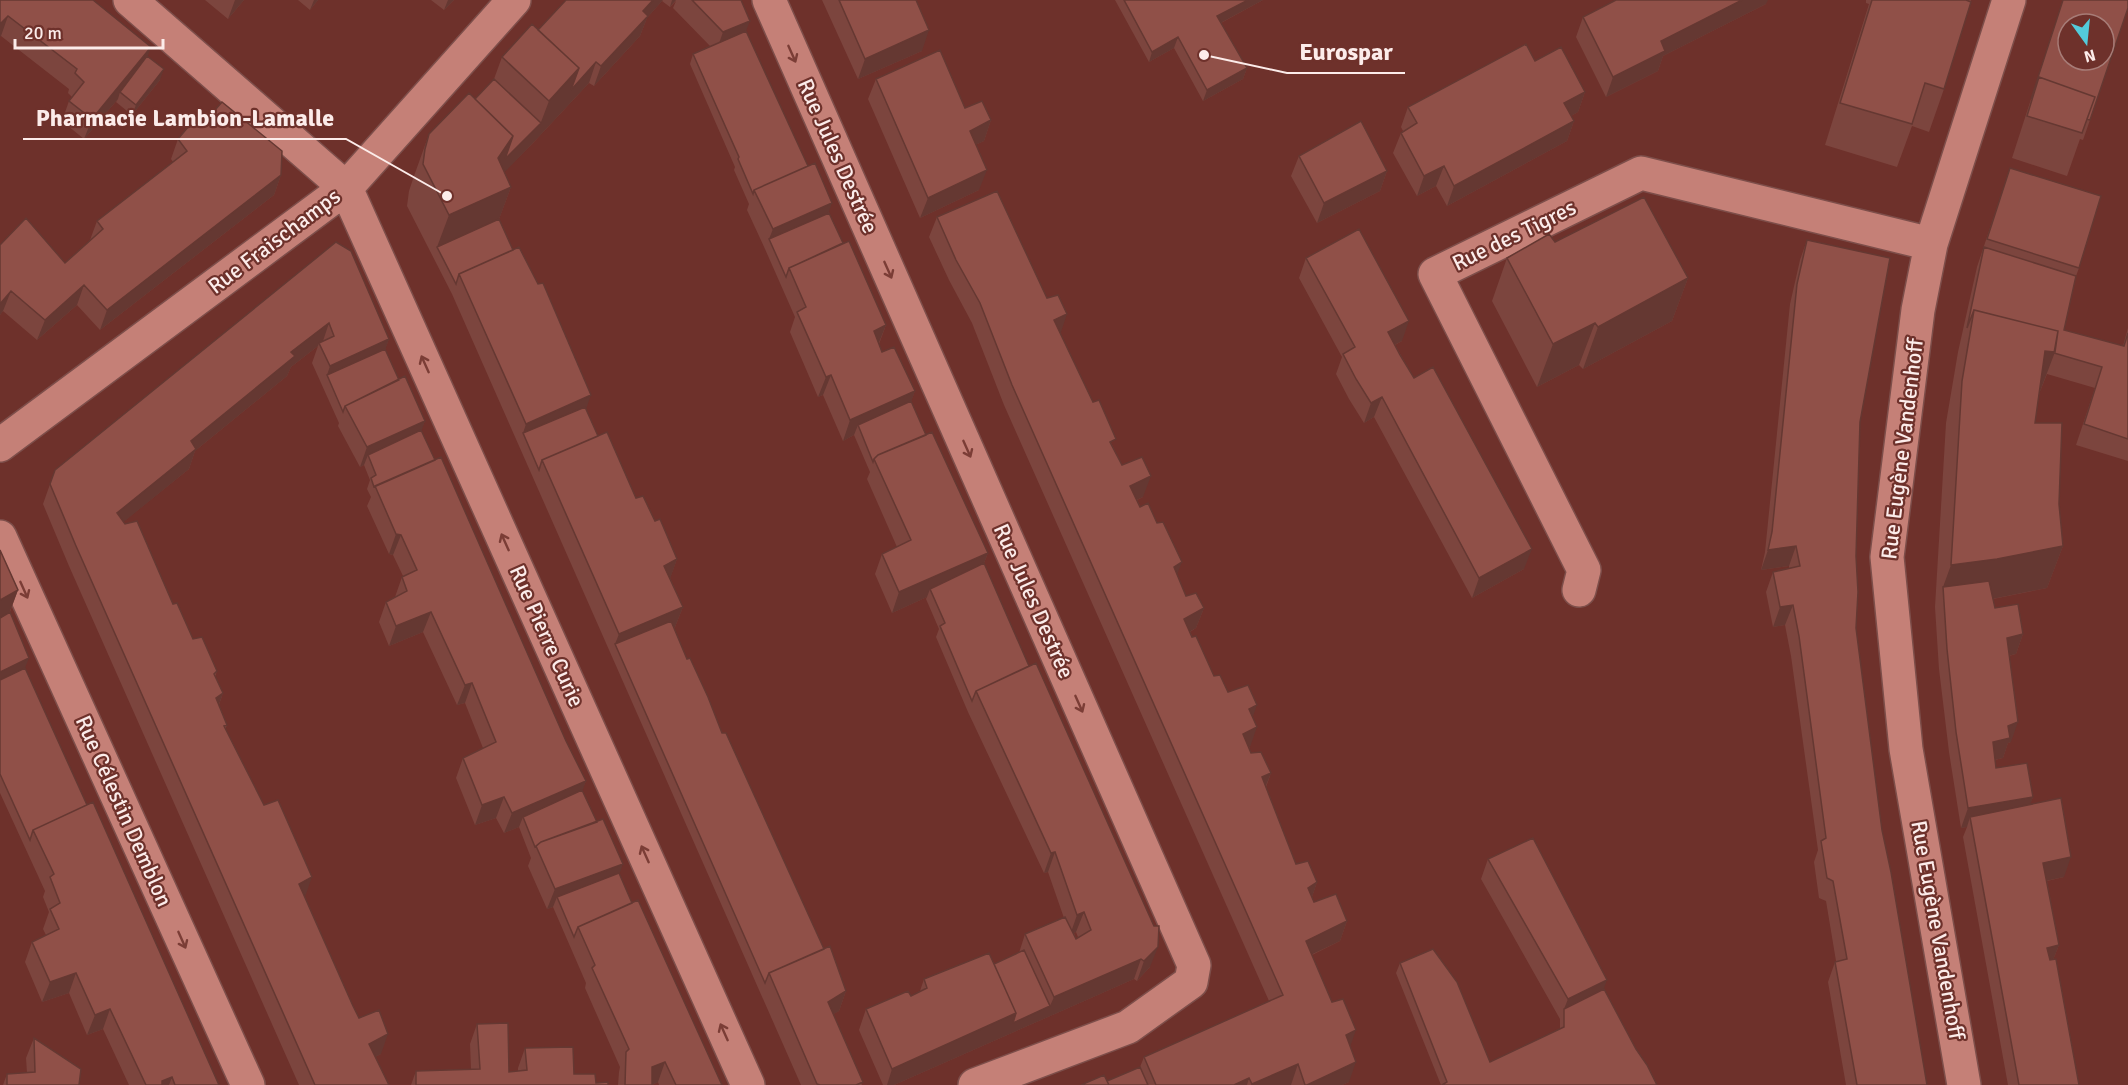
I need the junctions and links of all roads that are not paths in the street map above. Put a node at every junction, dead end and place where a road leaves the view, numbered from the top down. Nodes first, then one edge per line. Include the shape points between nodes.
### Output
1 (130, 0) edge
2 (514, 0) edge
3 (769, 0) edge
4 (2008, 0) edge
5 (346, 188) junction
6 (1931, 244) junction
7 (0, 445) edge
8 (0, 537) edge
9 (1579, 590) dead end
10 (248, 1085) edge
11 (748, 1085) edge
12 (975, 1085) edge
13 (1964, 1085) edge

1 - 5 street
2 - 5 street, Rue Fraischamps
3 -> 12 street, Rue Jules Destrée via 1194,965 1191,982 1128,1027
4 - 6 street, Rue Eugène Vandenhoff
5 - 7 street, Rue Fraischamps
11 -> 5 street, Rue Pierre Curie
6 - 9 street, Rue des Tigres via 1641,173 1436,274 1584,570
6 - 13 street, Rue Eugène Vandenhoff via 1918,310 1887,557 1906,749
8 -> 10 street, Rue Célestin Demblon

